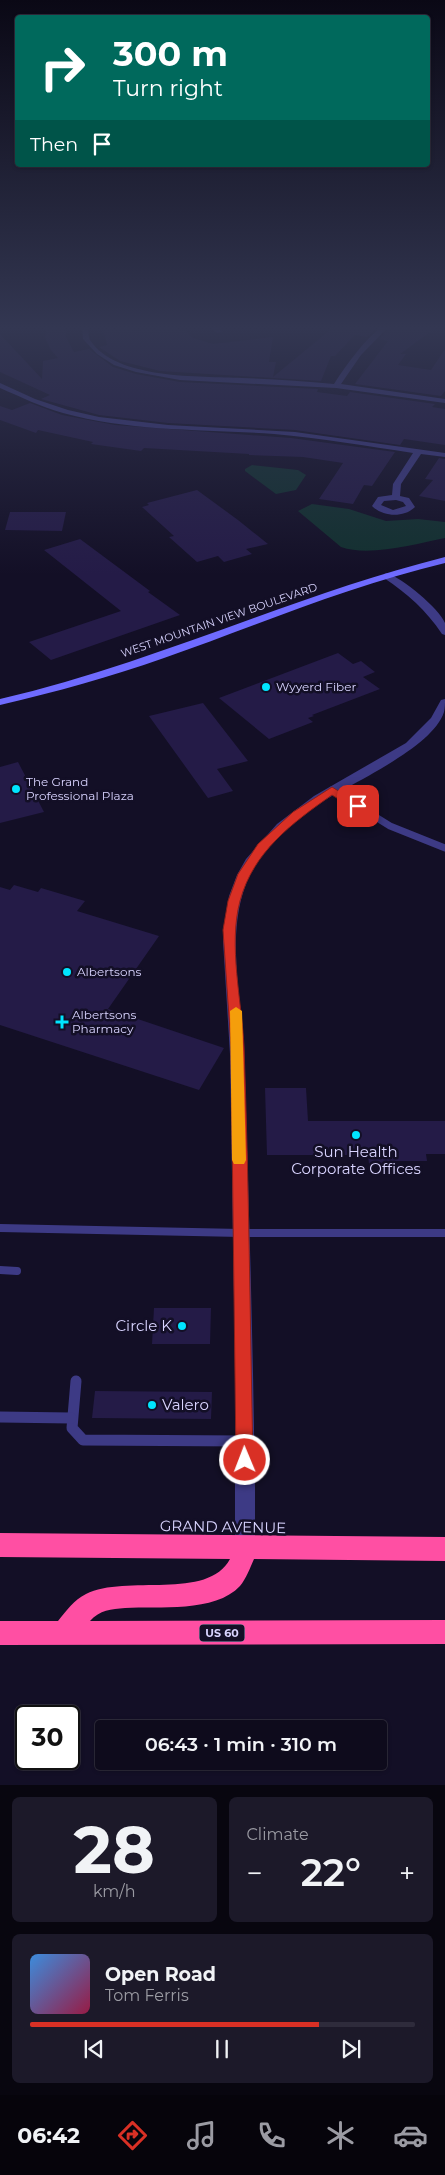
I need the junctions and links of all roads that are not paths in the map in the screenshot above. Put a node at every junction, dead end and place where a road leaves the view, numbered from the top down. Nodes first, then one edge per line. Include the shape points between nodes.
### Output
1 (54, 408) edge
2 (418, 452) junction
3 (445, 456) edge
4 (396, 497) dead end
5 (445, 560) edge
6 (386, 576) junction
7 (445, 632) edge
8 (0, 702) edge
9 (445, 702) edge
10 (332, 790) junction
11 (445, 848) edge
12 (0, 1228) edge
13 (445, 1232) edge
14 (241, 1233) junction
15 (0, 1270) edge
16 (17, 1271) dead end
17 (76, 1381) dead end
18 (0, 1418) edge
19 (71, 1418) junction
20 (244, 1441) junction
21 (0, 1545) edge
22 (246, 1549) junction
23 (445, 1549) edge
24 (445, 1632) edge
25 (0, 1633) edge
26 (64, 1634) junction

1 - 2 street via 164,428 317,436
2 - 3 street
2 - 4 street via 397,484
5 - 6 street, WEST MOUNTAIN VIEW BOULEVARD
6 - 7 street via 418,598
6 - 8 street, WEST MOUNTAIN VIEW BOULEVARD via 67,686
9 - 10 street via 434,722 400,754
10 - 11 lane via 390,826
10 - 14 street via 297,814 262,847 244,874 234,901 229,930 237,1046
12 - 14 lane
13 - 14 lane
14 - 20 street
15 - 16 lane
17 - 19 lane
18 - 19 lane
19 - 20 lane via 72,1428 83,1440
20 - 22 street
21 - 22 highway, GRAND AVENUE
22 - 23 highway, GRAND AVENUE
22 - 26 highway via 238,1569 225,1584 207,1591 99,1600 83,1610
24 - 26 highway, US 60
25 - 26 highway, US 60

